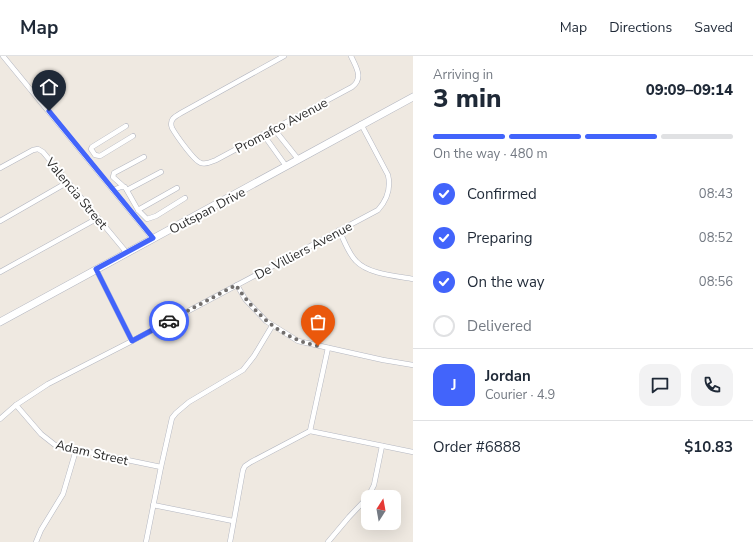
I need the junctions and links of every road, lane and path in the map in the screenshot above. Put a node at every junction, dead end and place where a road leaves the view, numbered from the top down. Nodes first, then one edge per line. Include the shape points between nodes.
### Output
1 (3, 56) edge
2 (284, 56) edge
3 (351, 56) edge
4 (413, 97) edge
5 (361, 124) junction
6 (126, 126) dead end
7 (274, 129) junction
8 (263, 134) junction
9 (133, 136) dead end
10 (92, 151) junction
11 (86, 156) junction
12 (144, 157) dead end
13 (298, 159) junction
14 (286, 166) junction
15 (0, 168) edge
16 (161, 172) dead end
17 (68, 182) junction
18 (123, 186) junction
19 (177, 188) dead end
20 (113, 190) junction
21 (127, 190) junction
22 (185, 198) dead end
23 (138, 210) junction
24 (98, 218) junction
25 (0, 221) edge
26 (340, 230) junction
27 (153, 238) junction
28 (127, 253) junction
29 (96, 269) junction
30 (0, 272) edge
31 (413, 279) edge
32 (236, 285) junction
33 (0, 322) edge
34 (272, 326) junction
35 (132, 341) junction
36 (328, 348) junction
37 (413, 365) edge
38 (16, 405) junction
39 (0, 419) edge
40 (310, 430) junction
41 (382, 446) junction
42 (76, 450) junction
43 (413, 452) edge
44 (161, 467) junction
45 (372, 490) edge
46 (153, 505) junction
47 (361, 505) edge
48 (233, 521) junction
49 (36, 542) edge
50 (146, 542) edge
51 (230, 542) edge
52 (328, 542) edge

1 - 11 street
2 - 8 street, Promafco Avenue via 174,117 170,125 195,160 207,164
3 - 7 street, Promafco Avenue via 358,73 358,81 352,87
4 - 5 street, Outspan Drive
5 - 13 street, Outspan Drive
5 - 26 street, De Villiers Avenue via 388,175 389,188 384,204 378,210
6 - 10 street via 92,147
7 - 8 street, Promafco Avenue
7 - 13 street
8 - 14 street
9 - 10 street via 100,156 95,156
10 - 11 street
11 - 20 street
12 - 18 street via 114,173
13 - 14 street, Outspan Drive
14 - 27 street, Outspan Drive
15 - 17 street, Valencia Street via 29,152 38,150 46,155
16 - 21 street
17 - 24 street, Valencia Street
17 - 25 street
18 - 20 street
18 - 21 street
19 - 23 street
20 - 27 street
21 - 23 street
22 - 23 street via 147,219
24 - 28 street, Valencia Street
24 - 30 street
26 - 31 street via 353,257 362,266
26 - 32 street, De Villiers Avenue
27 - 28 street, Outspan Drive
28 - 29 street, Outspan Drive
29 - 33 street, Outspan Drive
29 - 35 street
32 - 34 street via 254,309
32 - 35 street, De Villiers Avenue
34 - 36 street via 298,341
34 - 44 street via 243,370 189,402 176,413 169,426
35 - 38 street, De Villiers Avenue via 44,386
36 - 37 street
36 - 40 street
38 - 39 street, De Villiers Avenue
38 - 42 street, Adam Street via 49,441
40 - 41 street
40 - 48 street via 245,466
41 - 43 street
41 - 45 street
42 - 44 street, Adam Street
42 - 49 street via 63,494
44 - 46 street
46 - 48 street
46 - 50 street
47 - 52 street
48 - 51 street

